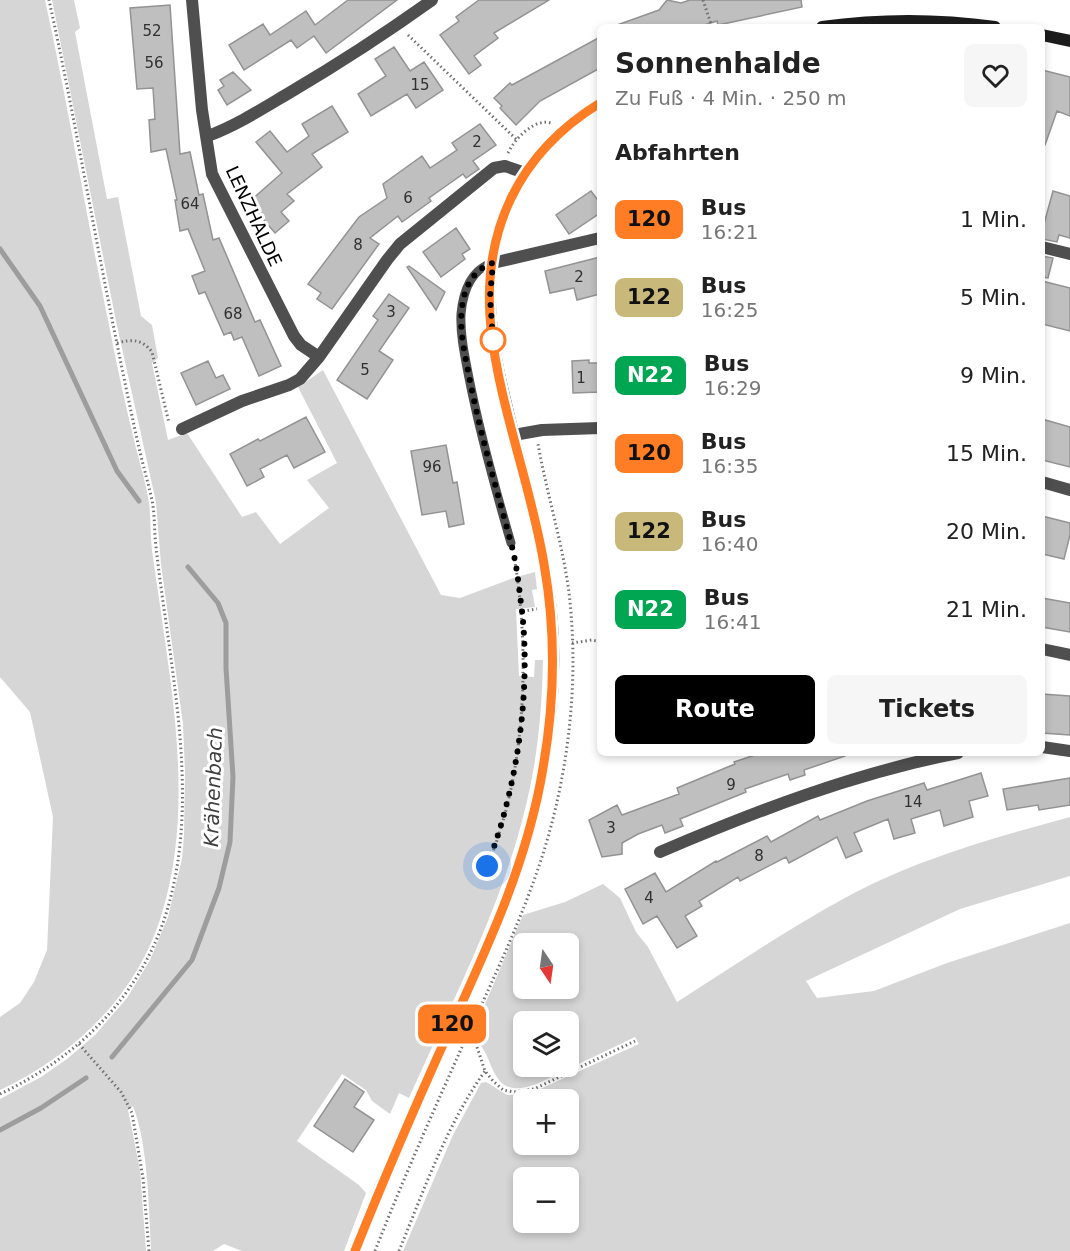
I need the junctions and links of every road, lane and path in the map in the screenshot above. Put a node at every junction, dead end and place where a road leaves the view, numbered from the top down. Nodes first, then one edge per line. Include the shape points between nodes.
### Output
1 (49, 0) edge
2 (192, 0) edge
3 (432, 0) edge
4 (704, 0) edge
5 (711, 24) edge
6 (848, 24) edge
7 (958, 24) edge
8 (1045, 36) edge
9 (413, 40) dead end
10 (1070, 41) edge
11 (597, 105) edge
12 (561, 130) junction
13 (208, 136) junction
14 (525, 174) junction
15 (597, 239) edge
16 (1045, 248) edge
17 (1070, 254) edge
18 (493, 263) junction
19 (117, 343) junction
20 (319, 357) junction
21 (597, 428) edge
22 (182, 429) joint
23 (514, 435) junction
24 (1045, 483) edge
25 (1070, 490) edge
26 (511, 543) joint
27 (537, 609) dead end
28 (522, 611) junction
29 (597, 641) edge
30 (572, 643) dead end
31 (1045, 650) edge
32 (1070, 656) edge
33 (1045, 747) edge
34 (1070, 751) edge
35 (932, 756) edge
36 (914, 758) edge
37 (660, 852) dead end
38 (483, 875) dead end
39 (450, 1030) junction
40 (635, 1041) dead end
41 (79, 1044) junction
42 (485, 1071) junction
43 (0, 1095) edge
44 (149, 1251) edge
45 (355, 1251) edge
46 (399, 1251) edge

1 - 19 path
2 - 13 street, LENZHALDE
3 - 13 street via 317,77
4 - 5 path
6 - 7 main road
8 - 10 main road
9 - 12 path via 517,140 538,123 549,122
11 - 12 main road
12 - 14 main road via 539,152
13 - 20 street, LENZHALDE via 216,185 294,336
14 - 18 main road via 501,223
14 - 20 street via 504,166 494,168 407,238
15 - 18 street
16 - 17 street
18 - 23 main road via 492,336
18 - 26 lane via 480,268 468,286 461,322 482,440
19 - 22 path via 133,340 150,348 168,423 173,429
19 - 41 path via 152,503 179,726 182,816 172,890 151,950 117,1006
20 - 22 street via 296,382 242,401
21 - 23 street
23 - 39 main road via 551,613 549,722 532,823 512,886
24 - 25 street
26 - 28 path
27 - 28 path
28 - 38 path via 524,682 517,747 504,815
29 - 30 path
31 - 32 street
33 - 34 street
35 - 36 street
36 - 37 street
39 - 42 path via 475,1045
39 - 45 main road
40 - 42 path via 525,1092 503,1090
41 - 43 path via 40,1073
41 - 44 path via 121,1092 132,1113
42 - 46 path via 451,1130

